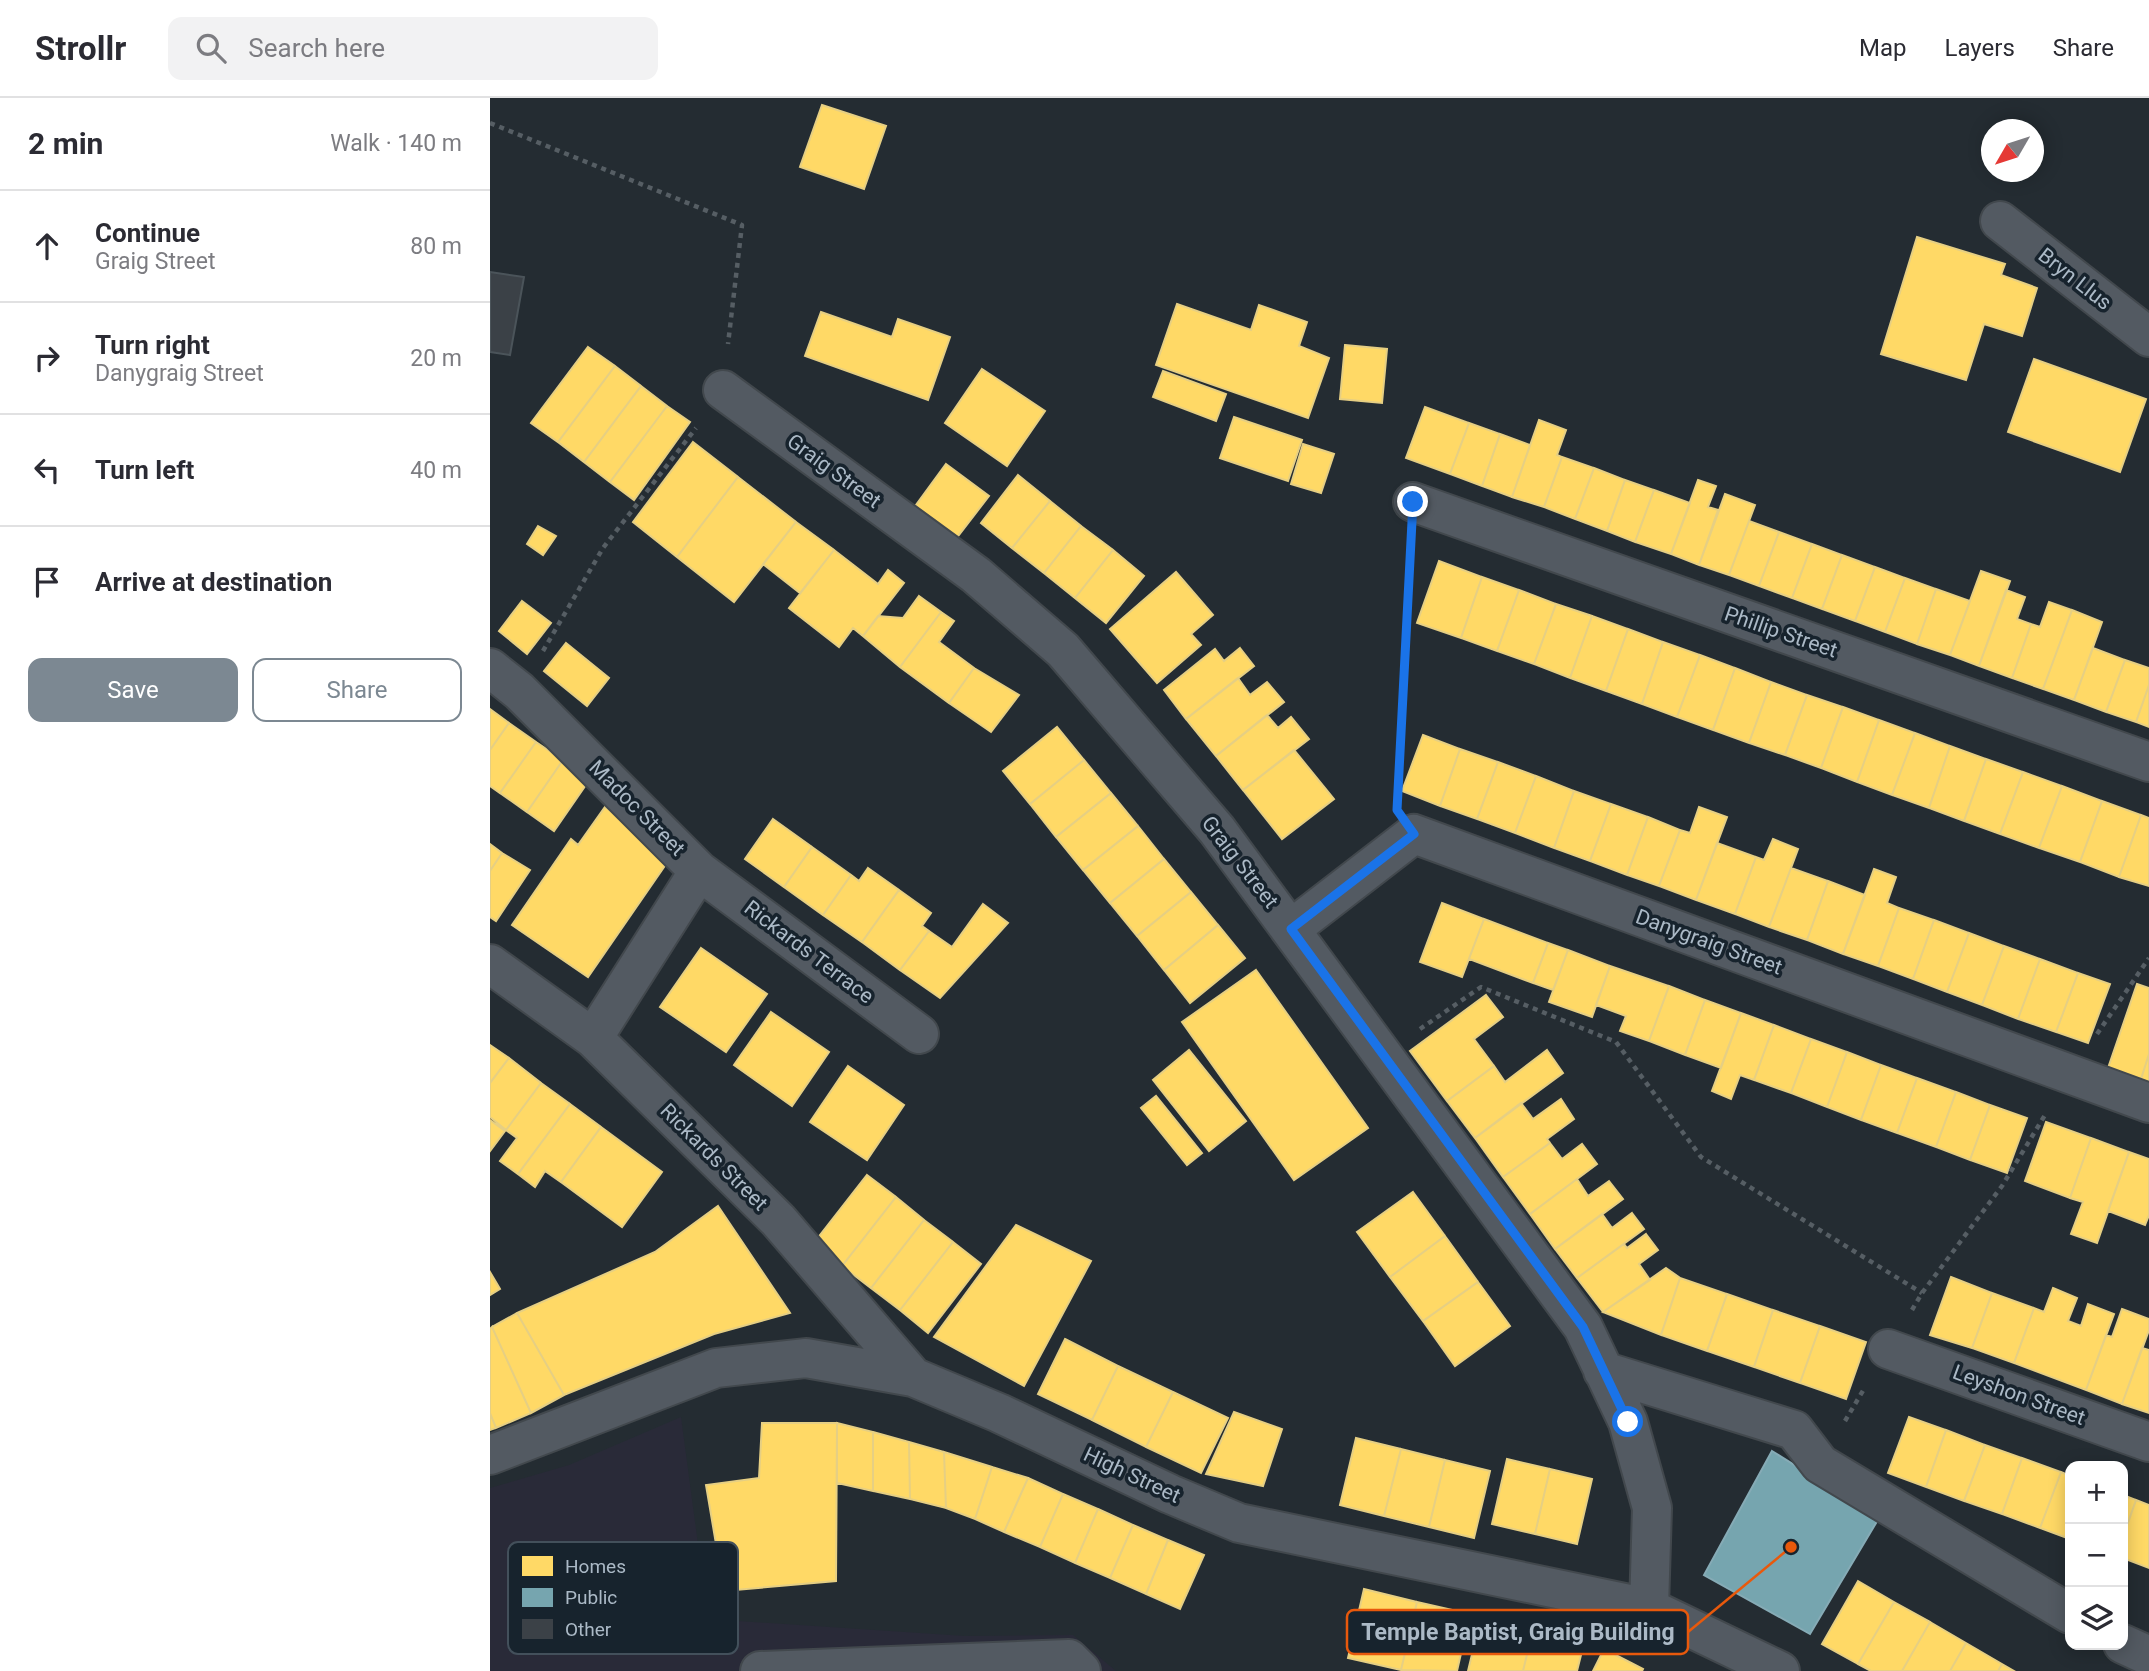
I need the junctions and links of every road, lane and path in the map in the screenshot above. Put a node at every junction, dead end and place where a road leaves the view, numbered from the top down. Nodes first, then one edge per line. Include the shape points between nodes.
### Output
1 (490, 123) edge
2 (2000, 221) dead end
3 (2149, 337) edge
4 (723, 390) junction
5 (1413, 502) joint
6 (490, 668) edge
7 (519, 691) junction
8 (2149, 762) edge
9 (1414, 834) junction
10 (699, 870) junction
11 (1291, 929) junction
12 (2149, 958) edge
13 (490, 964) edge
14 (919, 1034) dead end
15 (593, 1038) junction
16 (1382, 1054) junction
17 (2069, 1074) junction
18 (2149, 1103) edge
19 (1922, 1293) junction
20 (1888, 1349) junction
21 (1604, 1371) junction
22 (913, 1377) junction
23 (2149, 1442) edge
24 (490, 1455) edge
25 (1820, 1464) junction
26 (1649, 1608) junction
27 (2065, 1611) edge
28 (2128, 1646) edge
29 (2149, 1656) edge
30 (760, 1671) edge
31 (1082, 1671) edge
32 (1780, 1671) edge

1 - 4 path via 743,225
2 - 3 street, Bryn Llus
4 - 7 path via 603,548
4 - 11 street, Graig Street via 976,575 1063,650 1217,830
5 - 8 street, Phillip Street
5 - 9 path via 1397,810
6 - 7 street, Madoc Street
7 - 10 street, Madoc Street
9 - 11 street
9 - 17 street, Danygraig Street
10 - 14 street, Rickards Terrace
10 - 15 street, Madoc Street
11 - 16 street, Graig Street
12 - 17 path
13 - 15 street, Rickards Street
15 - 22 street, Rickards Street via 778,1220
16 - 19 path via 1481,987 1616,1042 1701,1157
16 - 21 street, Graig Street via 1583,1327
17 - 18 street, Danygraig Street
17 - 19 path via 2002,1186
19 - 20 path
20 - 23 street, Leyshon Street
20 - 25 path
21 - 25 street via 1794,1430
21 - 26 street, Graig Street via 1628,1422 1652,1508
22 - 24 street, High Street via 806,1358 716,1368
22 - 26 street, High Street via 1239,1523
25 - 27 street
26 - 32 street, High Street
28 - 29 street
30 - 31 street via 1069,1659

